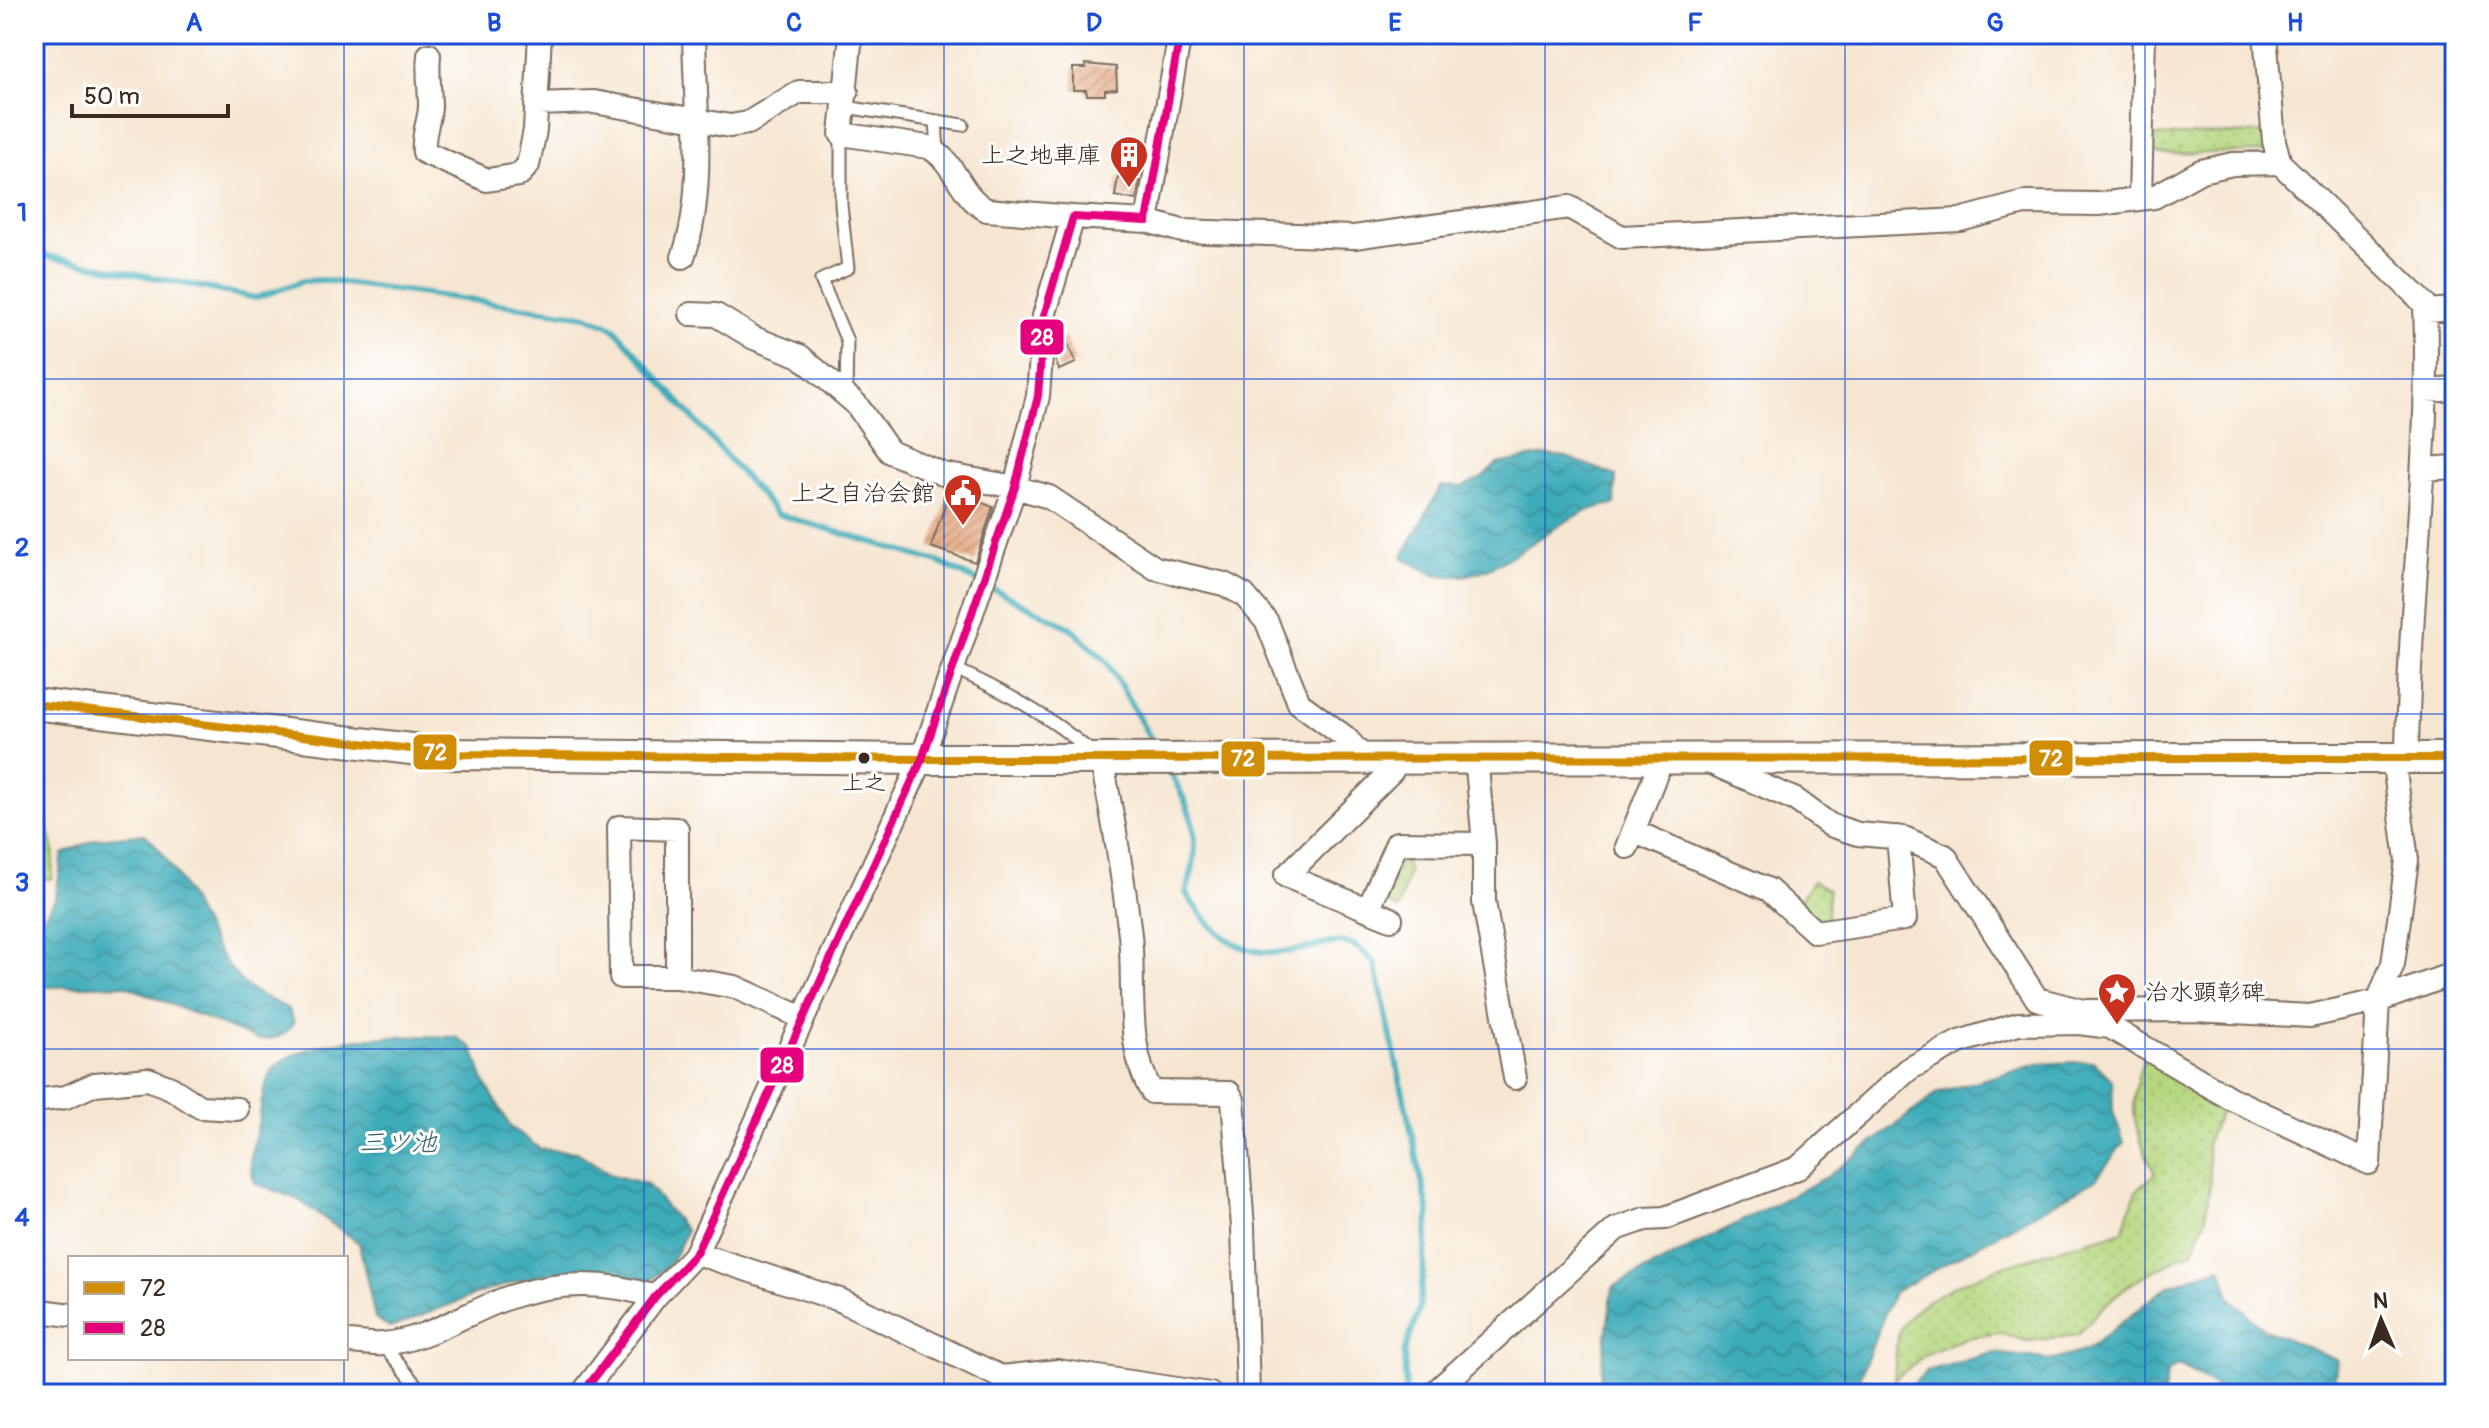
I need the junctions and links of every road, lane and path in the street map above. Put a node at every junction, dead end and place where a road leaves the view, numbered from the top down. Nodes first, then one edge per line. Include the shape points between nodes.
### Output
1 (540, 34) edge
2 (694, 34) edge
3 (851, 34) edge
4 (1180, 34) edge
5 (2144, 34) edge
6 (2265, 34) edge
7 (429, 55) dead end
8 (846, 100) junction
9 (536, 104) junction
10 (695, 119) junction
11 (936, 121) junction
12 (963, 125) dead end
13 (841, 134) junction
14 (938, 151) junction
15 (2280, 163) junction
16 (2140, 199) junction
17 (1073, 217) junction
18 (1147, 221) junction
19 (683, 257) dead end
20 (2455, 309) edge
21 (2426, 311) junction
22 (691, 314) dead end
23 (2455, 389) edge
24 (2426, 391) junction
25 (846, 393) junction
26 (2455, 467) edge
27 (2424, 469) junction
28 (1015, 487) junction
29 (953, 668) junction
30 (34, 704) edge
31 (1476, 756) junction
32 (1663, 756) junction
33 (1695, 756) junction
34 (1378, 757) junction
35 (1101, 758) junction
36 (2400, 758) junction
37 (2455, 758) edge
38 (922, 759) junction
39 (1898, 837) junction
40 (1484, 844) junction
41 (1368, 910) junction
42 (1391, 919) dead end
43 (2455, 973) edge
44 (677, 977) junction
45 (2378, 1001) junction
46 (803, 1018) junction
47 (2110, 1019) junction
48 (1515, 1078) dead end
49 (34, 1101) edge
50 (237, 1109) dead end
51 (696, 1253) junction
52 (655, 1297) junction
53 (34, 1310) edge
54 (68, 1315) edge
55 (348, 1342) edge
56 (383, 1344) junction
57 (1058, 1371) junction
58 (424, 1394) edge
59 (582, 1394) edge
60 (1044, 1394) edge
61 (1210, 1394) edge
62 (1248, 1394) edge
63 (1433, 1394) edge

1 - 9 street
2 - 10 street
3 - 8 street
4 - 18 street
5 - 16 street
6 - 15 street
7 - 9 street via 424,152 487,180 519,175 528,165
8 - 10 street via 799,92 748,123 730,126
8 - 11 lane
8 - 13 street
9 - 10 street via 594,102
10 - 19 street via 696,201
11 - 12 lane
11 - 14 lane
13 - 14 street
13 - 25 lane via 848,268 821,280 847,341
14 - 17 street via 975,204 987,210
15 - 16 street via 2201,171 2154,197
15 - 21 street via 2425,304
16 - 18 street via 2024,203 1960,220 1622,237 1569,207 1354,237 1182,231
17 - 18 street
17 - 28 street via 1044,316 1038,396
20 - 21 street
21 - 24 street
22 - 25 street via 716,315 754,338 800,356
23 - 24 street
24 - 27 street
25 - 28 street via 890,452 943,474
26 - 27 street
27 - 36 street via 2415,634
28 - 29 street
28 - 34 street via 1049,497 1155,568 1224,584 1244,595 1267,622 1299,703
29 - 35 lane via 1008,693
29 - 38 street
30 - 38 street via 453,754
31 - 32 street
31 - 34 street
31 - 40 street
32 - 33 street
32 - 39 street via 1630,839 1769,890 1815,932 1905,919
33 - 36 street
33 - 39 street via 1796,800 1830,825
34 - 35 street
34 - 41 street via 1392,771 1286,876
35 - 38 street
35 - 62 street via 1119,843 1143,1077 1152,1092 1229,1093 1233,1100
36 - 37 street
36 - 45 street via 2407,860 2393,964
38 - 46 street
39 - 47 street via 1927,845 1954,867 2037,999
40 - 41 street via 1397,843
40 - 48 street via 1484,902
41 - 42 street
43 - 45 street
44 - 44 street via 621,977 619,827 677,829
44 - 46 street via 735,987
45 - 47 street via 2310,1016 2193,1010
45 - 47 street via 2369,1163 2230,1098
46 - 51 street
47 - 63 street via 2018,1024 1959,1042 1909,1069 1798,1168 1665,1218 1616,1229
49 - 50 street via 66,1097 95,1084 148,1079 200,1107
51 - 52 street
51 - 57 street via 840,1300 1001,1377
52 - 56 street via 592,1284 552,1288 510,1297 431,1332
52 - 59 street
53 - 54 street
55 - 56 street
56 - 58 lane
57 - 60 street
57 - 61 street

